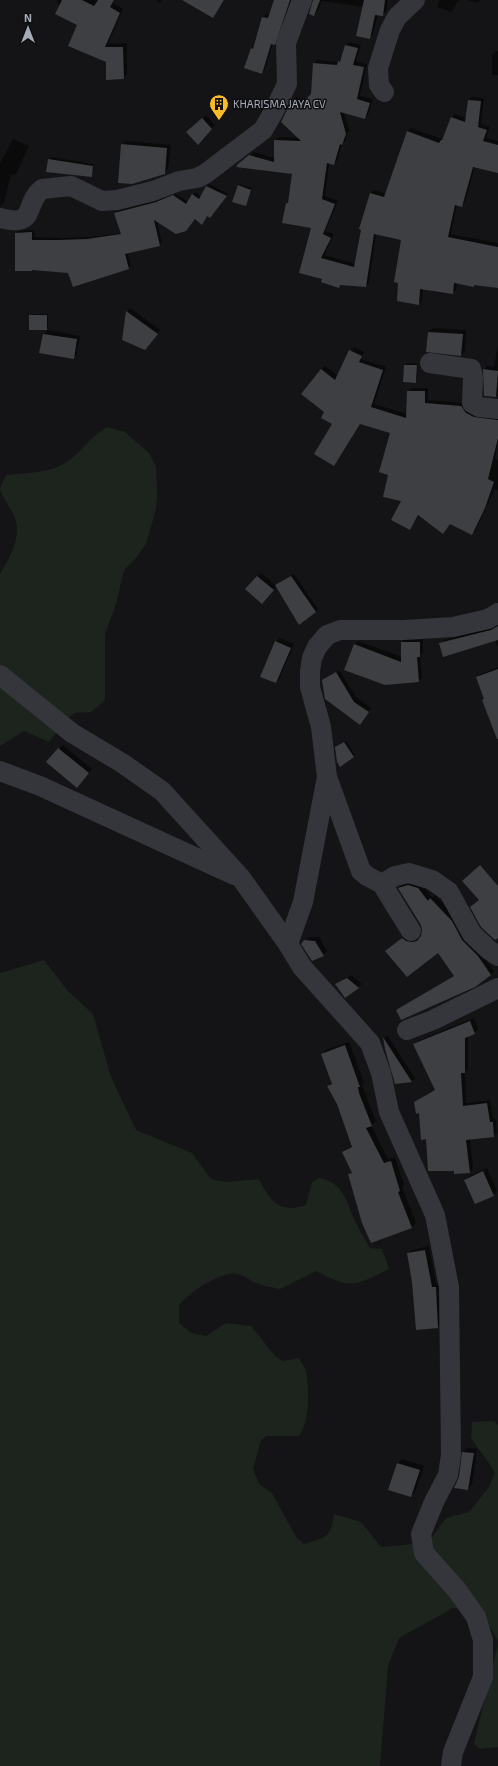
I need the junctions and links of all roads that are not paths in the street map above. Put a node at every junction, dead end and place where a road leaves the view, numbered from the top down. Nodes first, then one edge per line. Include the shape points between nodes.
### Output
1 (302, 0) edge
2 (415, 0) edge
3 (384, 92) dead end
4 (0, 218) edge
5 (430, 364) dead end
6 (498, 409) edge
7 (498, 613) edge
8 (0, 675) edge
9 (0, 770) edge
10 (327, 777) junction
11 (241, 878) junction
12 (382, 884) junction
13 (411, 931) dead end
14 (288, 944) junction
15 (498, 956) edge
16 (498, 988) edge
17 (407, 1030) dead end
18 (451, 1766) edge

1 - 4 street via 286,43 287,84 274,111 263,130 205,174 118,200 102,201 71,186 42,189 27,216 12,221
2 - 3 street via 397,16 390,30 378,68 379,85
5 - 6 street via 471,369 472,403 479,407
7 - 10 street via 488,619 453,628 340,630 327,635 317,646 312,658 310,687 321,727
8 - 11 street via 72,733 162,791
9 - 11 street
10 - 12 street via 361,871
10 - 14 street via 303,902
11 - 14 street
12 - 13 street
12 - 15 street via 395,876 409,873 432,880 449,892 472,934
14 - 18 street via 302,967 370,1043 381,1073 389,1112 435,1216 444,1254 449,1287 451,1455 448,1475 421,1534 424,1553 461,1595 476,1618 483,1640 483,1677 453,1752
16 - 17 street

